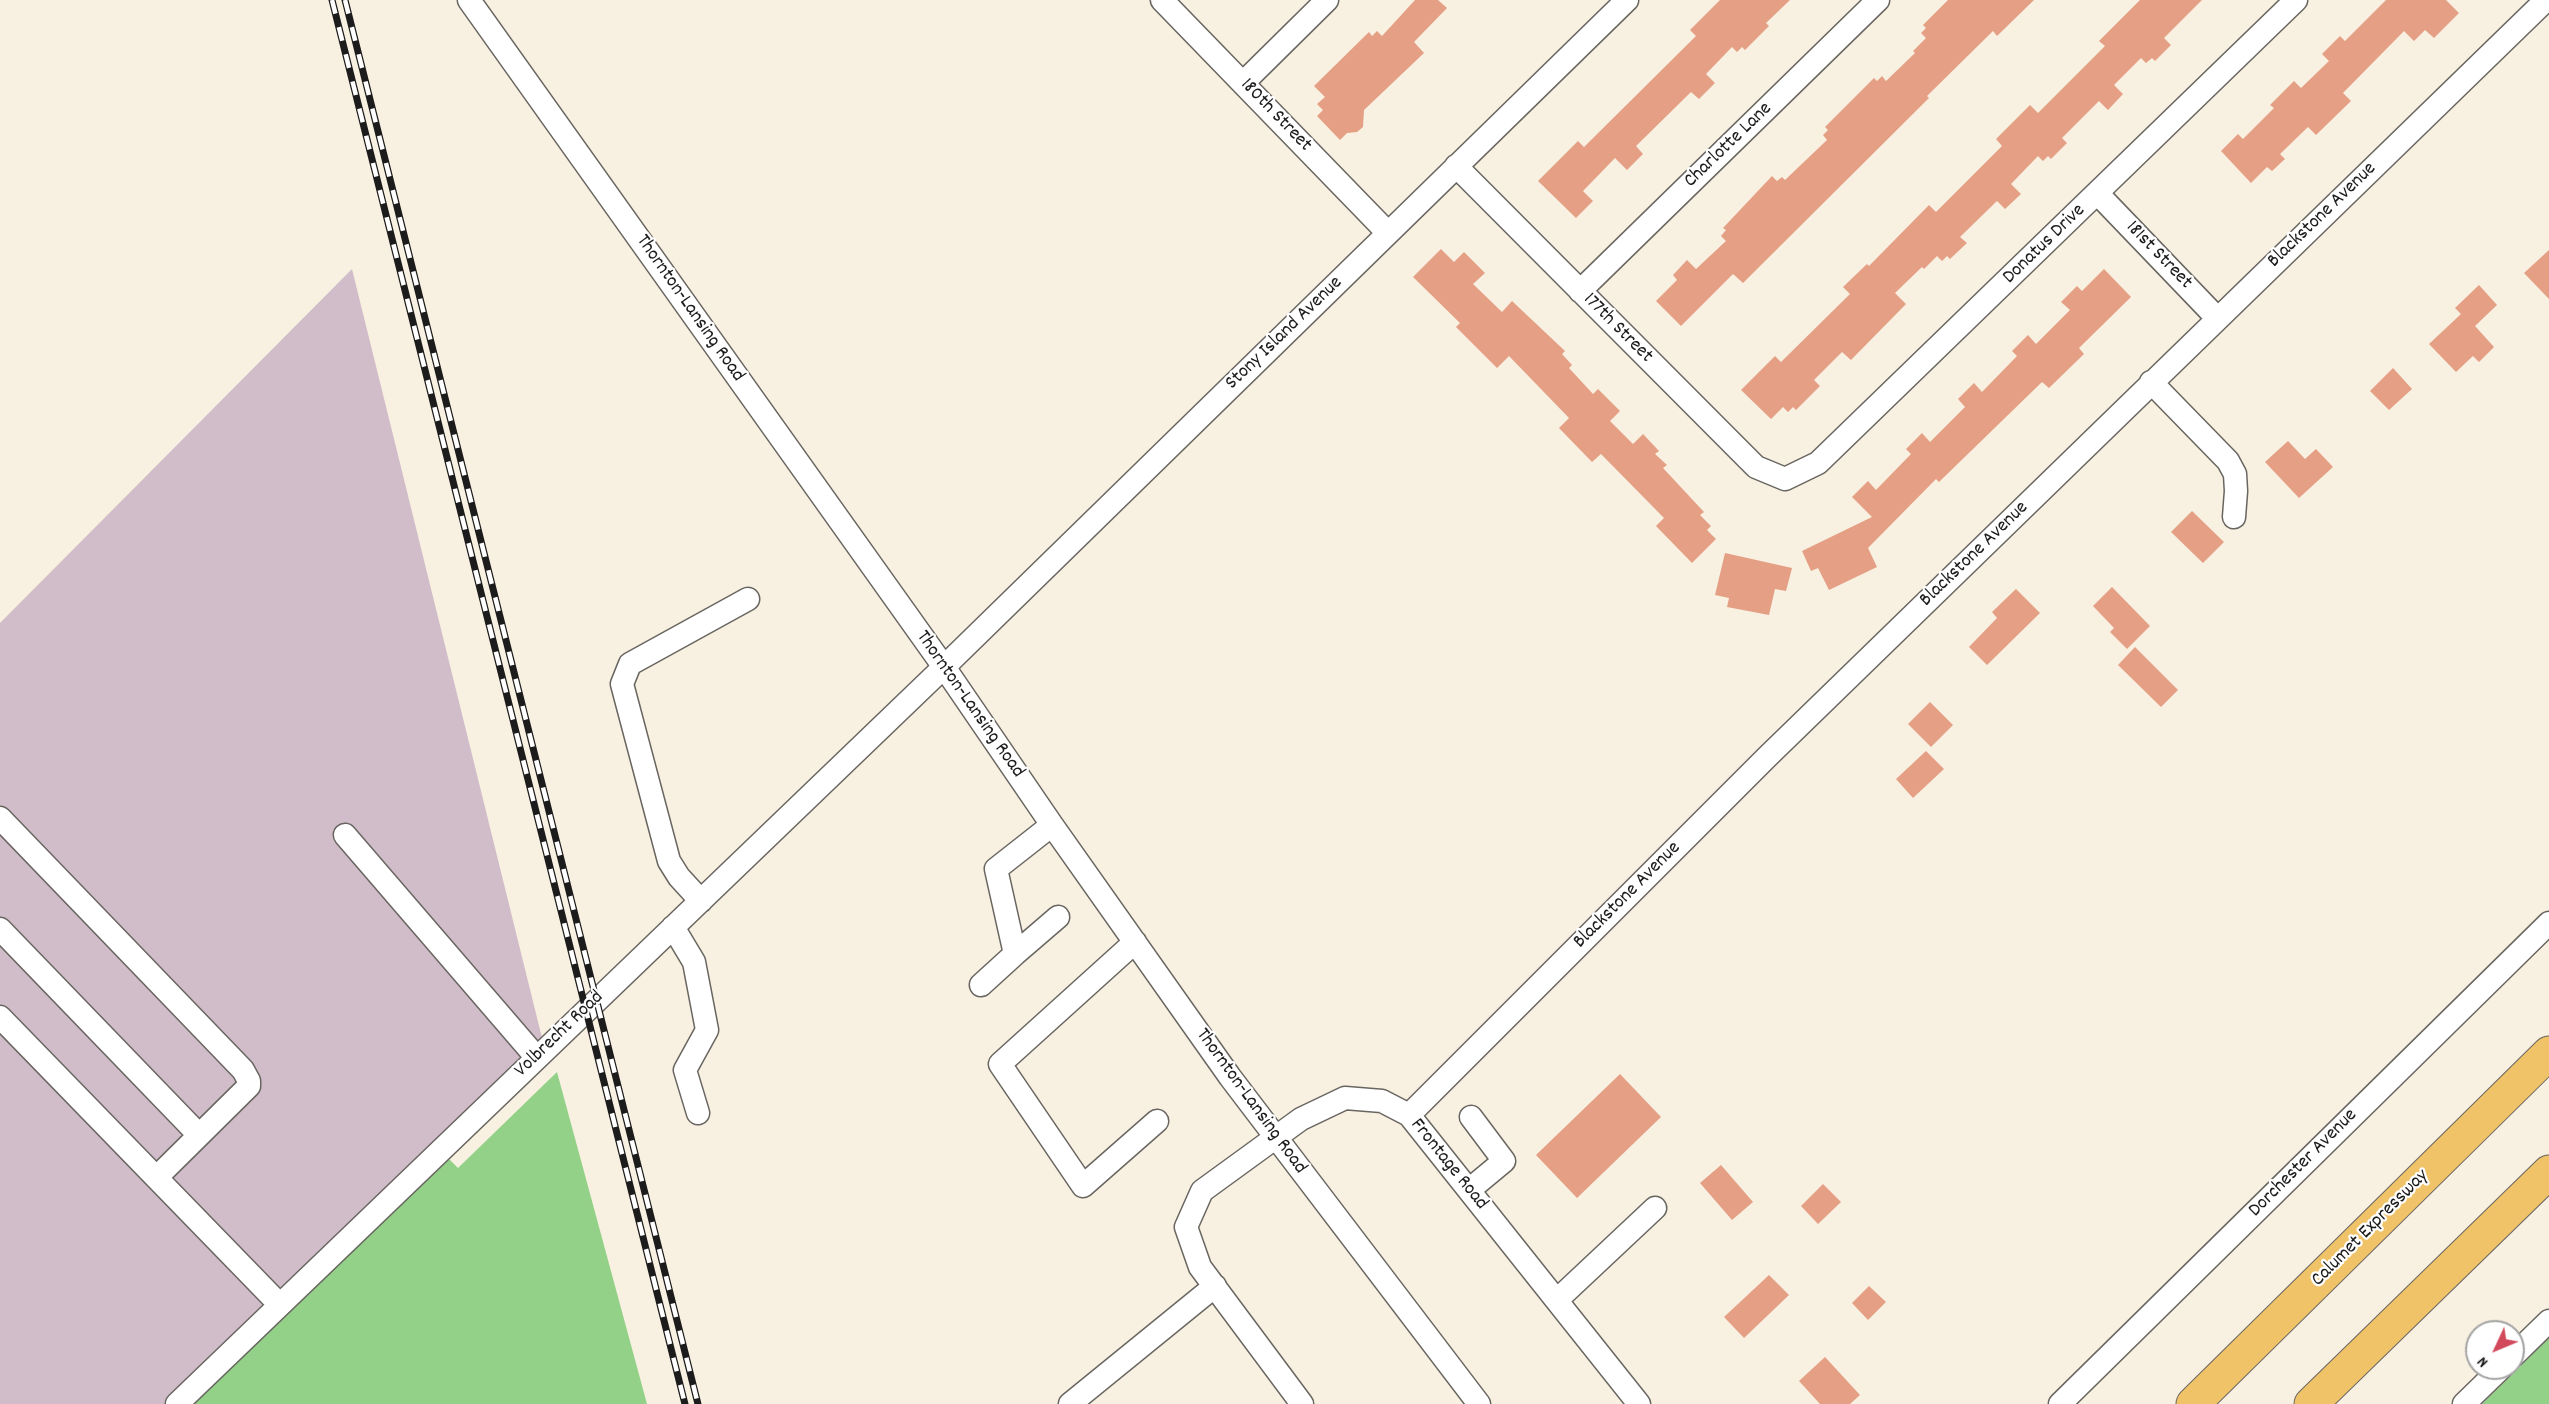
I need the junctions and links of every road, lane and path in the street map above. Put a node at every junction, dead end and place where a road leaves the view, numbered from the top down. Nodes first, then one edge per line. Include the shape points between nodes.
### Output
1 (469, 0) edge
2 (1162, 0) edge
3 (1327, 0) edge
4 (1627, 0) edge
5 (1878, 0) edge
6 (2296, 0) edge
7 (2546, 0) edge
8 (1243, 83) junction
9 (1456, 166) junction
10 (2098, 194) junction
11 (1388, 233) junction
12 (1580, 291) junction
13 (2217, 318) junction
14 (2151, 382) junction
15 (1785, 479) joint
16 (2234, 517) dead end
17 (748, 600) dead end
18 (944, 667) junction
19 (1052, 825) junction
20 (3, 828) edge
21 (345, 835) dead end
22 (701, 901) junction
23 (1058, 917) dead end
24 (2549, 923) edge
25 (673, 927) junction
26 (0, 929) edge
27 (1135, 942) junction
28 (1015, 954) junction
29 (981, 985) dead end
30 (0, 1017) edge
31 (2549, 1053) edge
32 (537, 1058) junction
33 (698, 1113) dead end
34 (1409, 1115) junction
35 (1471, 1117) dead end
36 (1157, 1121) dead end
37 (199, 1135) junction
38 (1276, 1139) junction
39 (2549, 1172) edge
40 (157, 1177) junction
41 (1469, 1190) junction
42 (1655, 1208) dead end
43 (1215, 1286) junction
44 (1557, 1300) junction
45 (280, 1305) junction
46 (2549, 1321) edge
47 (2525, 1344) edge
48 (2489, 1380) edge
49 (177, 1404) edge
50 (1070, 1404) edge
51 (1302, 1404) edge
52 (1479, 1404) edge
53 (1639, 1404) edge
54 (2060, 1404) edge
55 (2193, 1404) edge
56 (2311, 1404) edge
57 (2464, 1404) edge

1 - 18 street, Thornton-Lansing Road
2 - 8 street, 180th Street
3 - 8 street
4 - 9 street, Stony Island Avenue
5 - 12 street, Charlotte Lane
6 - 10 street, Donatus Drive
7 - 13 street, Blackstone Avenue
8 - 11 street, 180th Street
9 - 11 street, Stony Island Avenue
9 - 12 street, 177th Street
10 - 13 street, 181st Street
10 - 15 street, Donatus Drive via 1818,463
11 - 18 street, Stony Island Avenue
12 - 15 street, 177th Street via 1756,467
13 - 14 street, Blackstone Avenue
14 - 16 street via 2228,461 2235,474
14 - 34 street, Blackstone Avenue via 1767,757
17 - 22 street via 630,664 622,684 669,861
18 - 19 street, Thornton-Lansing Road
18 - 22 street, Volbrecht Road
19 - 27 street, Thornton-Lansing Road
19 - 28 street via 996,870
20 - 37 street via 243,1070 249,1086
21 - 32 street
22 - 25 street, Volbrecht Road
23 - 28 street
24 - 54 street, Dorchester Avenue
25 - 32 street, Volbrecht Road
25 - 33 street via 694,962 706,1030 685,1070
26 - 37 street
27 - 36 street via 1000,1064 1083,1186
27 - 38 street, Thornton-Lansing Road
28 - 29 street
30 - 40 street
31 - 55 highway, Calumet Expressway
32 - 45 street, Volbrecht Road
34 - 38 street, Frontage Road via 1382,1101 1345,1098 1302,1119
34 - 41 street, Frontage Road
35 - 41 street via 1504,1161
37 - 40 street
38 - 43 street, Frontage Road via 1202,1191 1186,1227 1200,1267
38 - 52 street, Thornton-Lansing Road
39 - 56 highway
40 - 45 street
41 - 44 street, Frontage Road
42 - 44 street
43 - 50 street
43 - 51 street, Frontage Road
44 - 53 street, Frontage Road
45 - 49 street, Volbrecht Road
46 - 47 street
48 - 57 street

